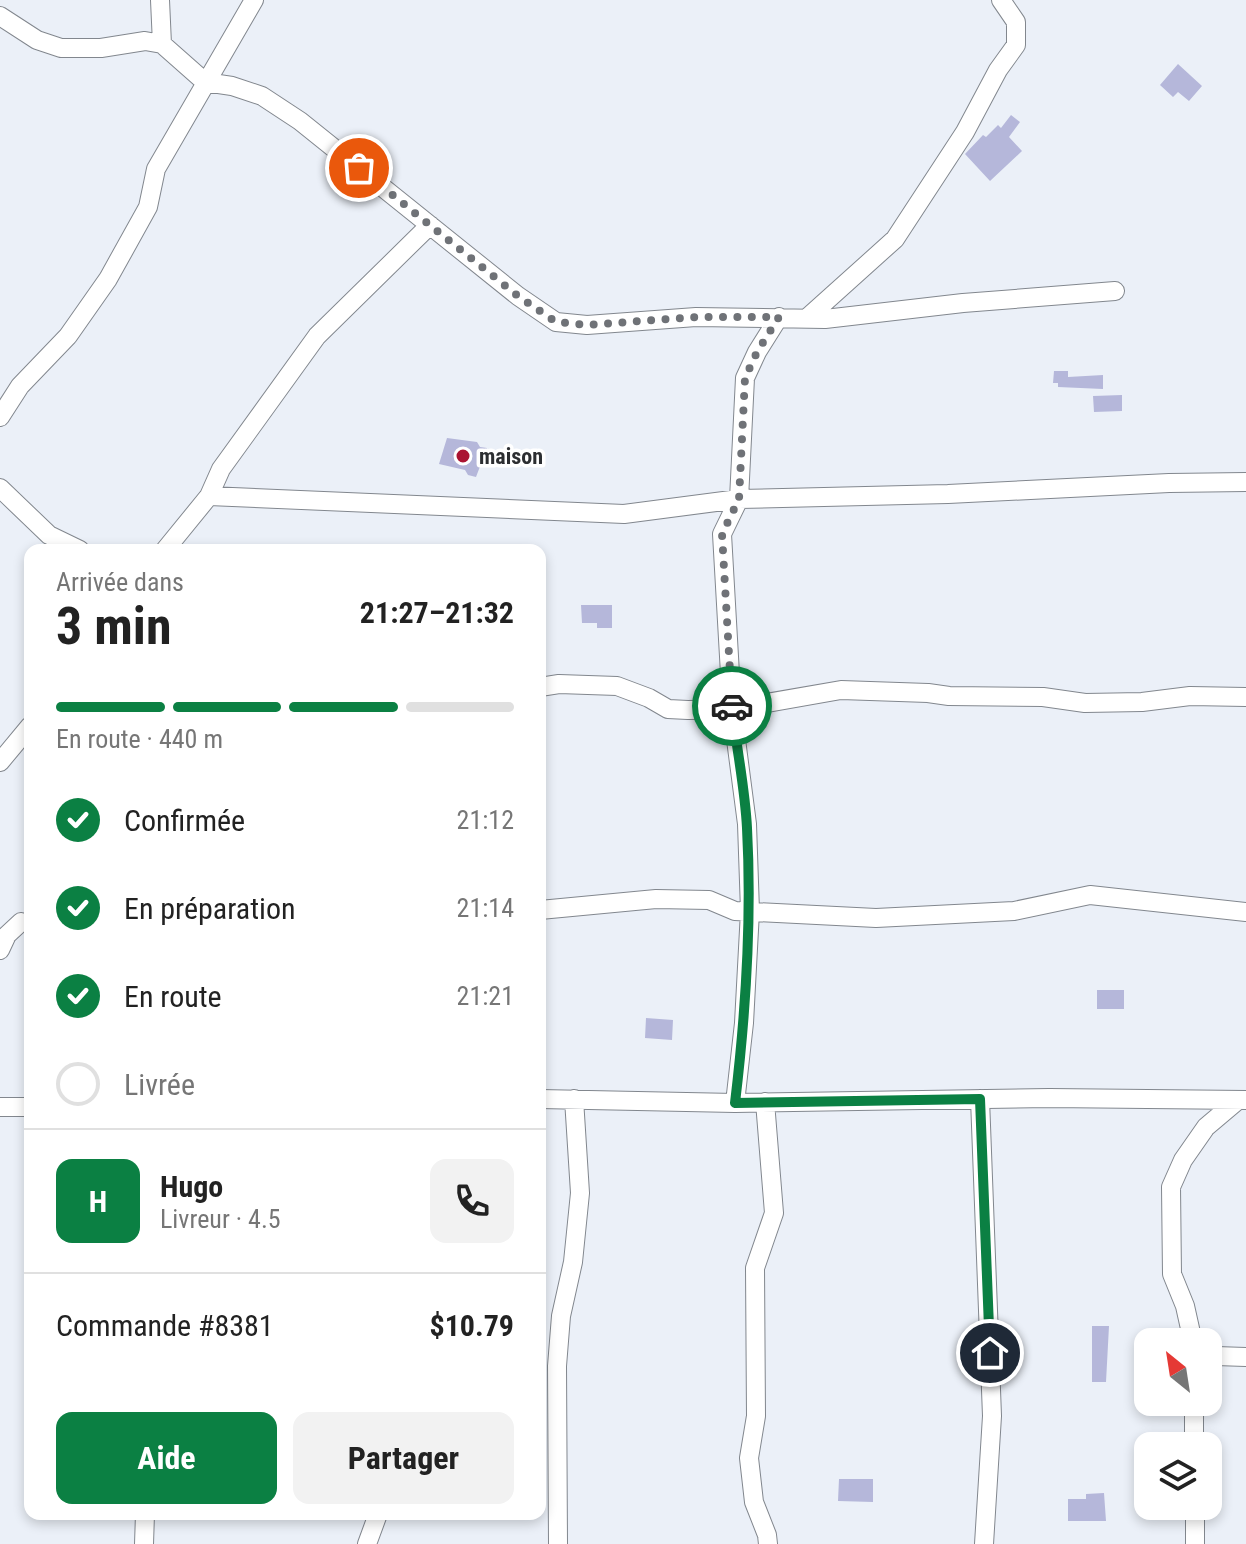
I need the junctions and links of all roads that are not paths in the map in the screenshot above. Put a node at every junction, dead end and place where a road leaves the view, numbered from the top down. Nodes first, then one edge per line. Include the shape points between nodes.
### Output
1 (160, 0) edge
2 (254, 0) edge
3 (1001, 0) edge
4 (0, 16) edge
5 (162, 44) junction
6 (205, 82) junction
7 (430, 225) junction
8 (1115, 291) dead end
9 (779, 317) junction
10 (806, 319) junction
11 (0, 417) edge
12 (1246, 482) edge
13 (0, 488) edge
14 (209, 496) junction
15 (739, 499) junction
16 (709, 503) junction
17 (722, 534) junction
18 (68, 544) edge
19 (170, 544) edge
20 (546, 686) edge
21 (1246, 697) edge
22 (732, 709) junction
23 (24, 733) edge
24 (0, 762) edge
25 (546, 909) edge
26 (750, 911) junction
27 (1246, 912) edge
28 (24, 922) edge
29 (24, 923) edge
30 (0, 924) edge
31 (0, 950) edge
32 (546, 1099) edge
33 (574, 1099) junction
34 (980, 1099) junction
35 (1242, 1100) edge
36 (765, 1102) junction
37 (735, 1103) junction
38 (0, 1107) edge
39 (24, 1107) edge
40 (1190, 1328) edge
41 (1222, 1356) edge
42 (1246, 1357) edge
43 (145, 1520) edge
44 (376, 1520) edge
45 (1195, 1520) edge
46 (144, 1544) edge
47 (367, 1544) edge
48 (558, 1544) edge
49 (768, 1544) edge
50 (984, 1544) edge
51 (1195, 1544) edge

1 - 5 street
2 - 6 street
3 - 10 street via 1016,22 1016,45 952,154 895,239
4 - 5 street via 37,40 61,48
5 - 6 street
6 - 7 street via 262,96 284,109
6 - 11 street via 156,169 148,207 108,279
7 - 9 street via 556,322
7 - 14 street via 317,336 221,469
8 - 10 street
9 - 10 street
9 - 15 street via 745,378
12 - 15 street
13 - 18 street via 49,535
14 - 16 street via 624,514
14 - 19 street
15 - 16 street
15 - 17 street
16 - 17 street
17 - 22 street
20 - 22 street via 617,686 668,709
21 - 22 street via 1085,703 841,690
22 - 26 street via 747,824
23 - 24 street
25 - 26 street via 656,899 709,900
26 - 27 street via 876,918 1014,911 1090,895
26 - 37 street
28 - 30 street
29 - 31 street via 7,935
32 - 33 street
33 - 37 street
33 - 48 street via 580,1193 557,1366
34 - 35 street
34 - 36 street
34 - 50 street via 992,1416
35 - 40 street via 1206,1127 1171,1187 1172,1274
36 - 37 street
36 - 49 street via 774,1213 755,1268 756,1416 749,1458 754,1502
38 - 39 street
41 - 42 street
43 - 46 street
44 - 47 street
45 - 51 street

